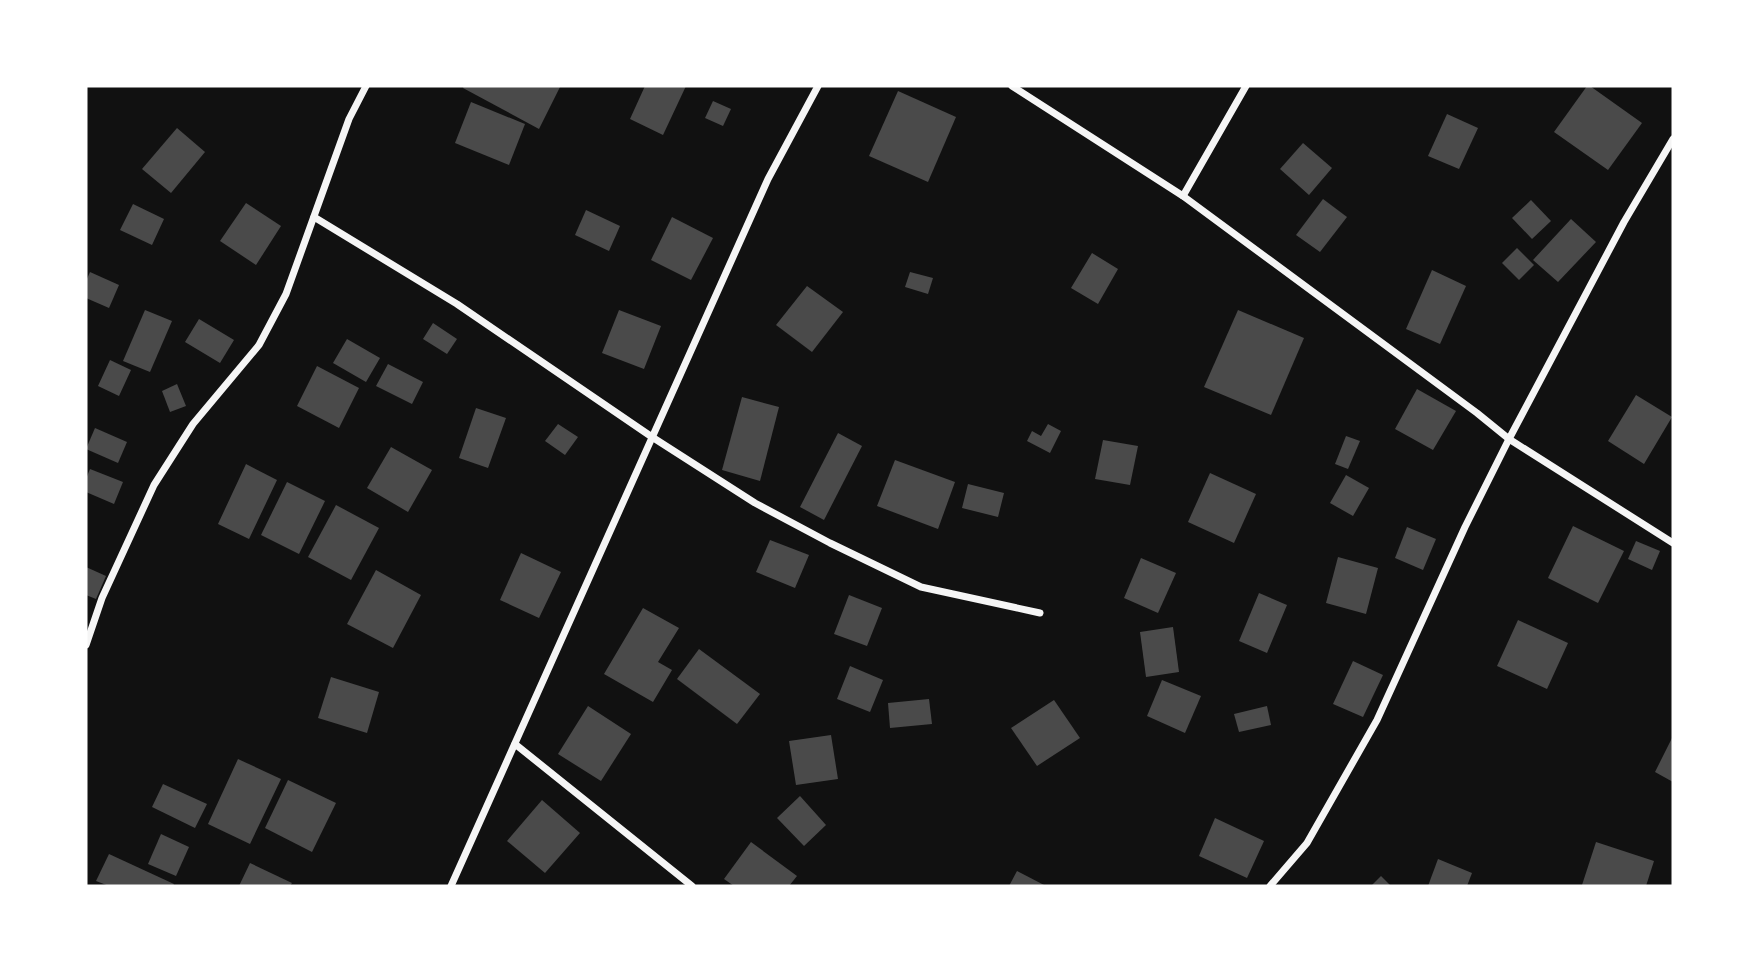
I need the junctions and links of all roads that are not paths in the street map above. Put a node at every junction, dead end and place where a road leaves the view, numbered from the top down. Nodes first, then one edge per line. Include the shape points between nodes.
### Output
1 (366, 86) edge
2 (818, 86) edge
3 (1012, 86) edge
4 (1246, 86) edge
5 (1673, 139) edge
6 (1183, 196) junction
7 (314, 217) junction
8 (652, 437) junction
9 (1509, 439) junction
10 (1673, 543) edge
11 (1040, 613) dead end
12 (86, 645) edge
13 (515, 744) junction
14 (451, 886) edge
15 (692, 886) edge
16 (1270, 886) edge

1 - 7 street via 349,119
2 - 8 street via 768,179
3 - 6 street
4 - 6 street
5 - 9 street
6 - 9 street
7 - 8 street via 457,304
7 - 12 street via 286,294 258,345 193,424 154,485 102,598
8 - 11 street via 755,503 921,587
8 - 13 street
9 - 10 street
9 - 16 street via 1377,720 1307,843
13 - 14 street
13 - 15 street

